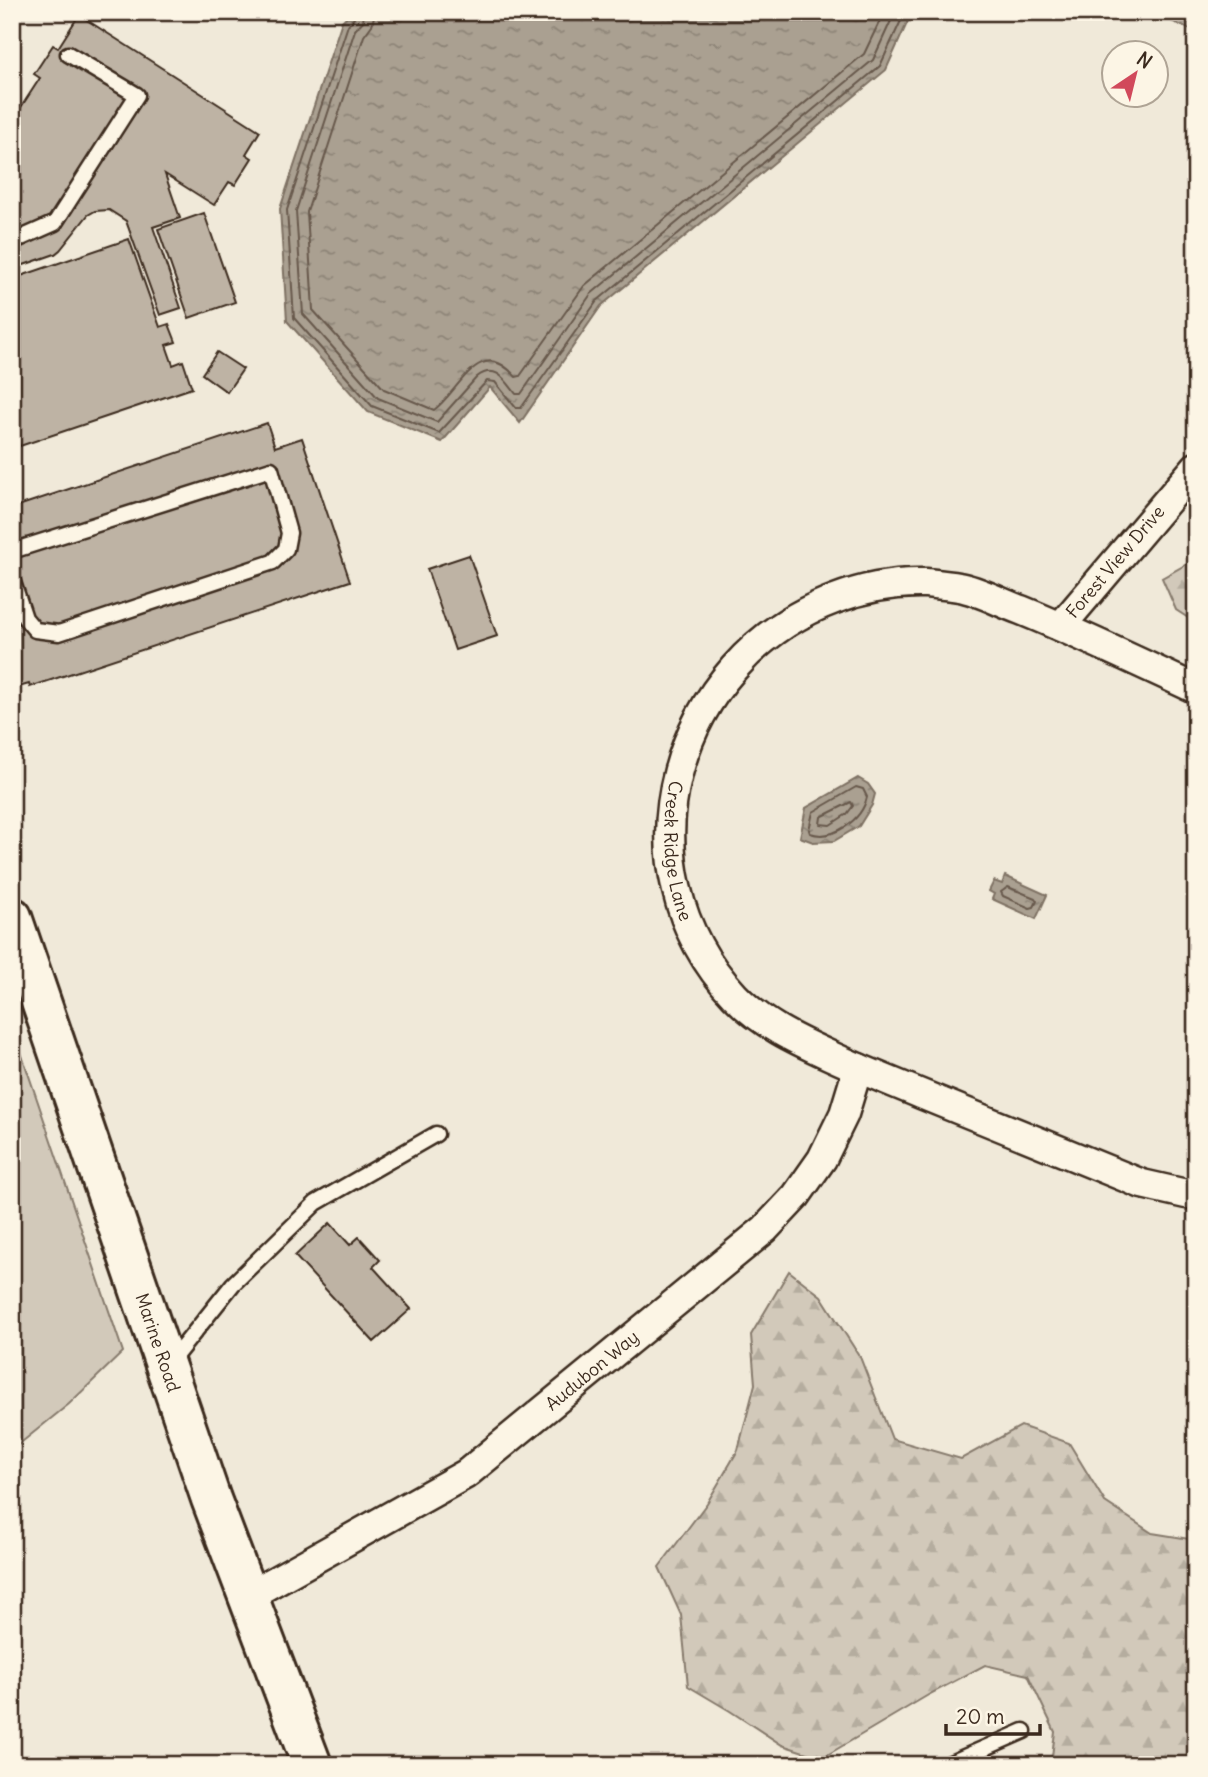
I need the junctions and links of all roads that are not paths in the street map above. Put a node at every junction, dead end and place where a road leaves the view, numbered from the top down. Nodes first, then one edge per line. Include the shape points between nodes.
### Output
1 (68, 54) dead end
2 (12, 242) edge
3 (1196, 467) edge
4 (12, 551) edge
5 (12, 579) edge
6 (1061, 626) junction
7 (1196, 690) edge
8 (14, 931) edge
9 (858, 1068) junction
10 (436, 1134) dead end
11 (1196, 1194) edge
12 (166, 1367) junction
13 (248, 1595) junction
14 (1024, 1731) dead end
15 (312, 1765) edge
16 (946, 1765) edge

1 - 2 lane via 137,95 55,223
3 - 6 street, Forest View Drive
4 - 5 lane via 271,469 289,533 286,549 273,562 59,633 35,629 25,618
6 - 7 street, Creek Ridge Lane
6 - 9 street, Creek Ridge Lane via 961,587 899,584 850,593 783,624 753,646 706,703 690,736 675,783 670,845 675,881 698,946 735,996 758,1017 784,1035
8 - 12 main road, Marine Road
9 - 11 street, Creek Ridge Lane via 1142,1184
9 - 13 street, Audubon Way via 844,1114 822,1159 765,1229 466,1474
10 - 12 lane via 316,1203 233,1284
12 - 13 main road, Marine Road
13 - 15 main road, Marine Road
14 - 16 lane

